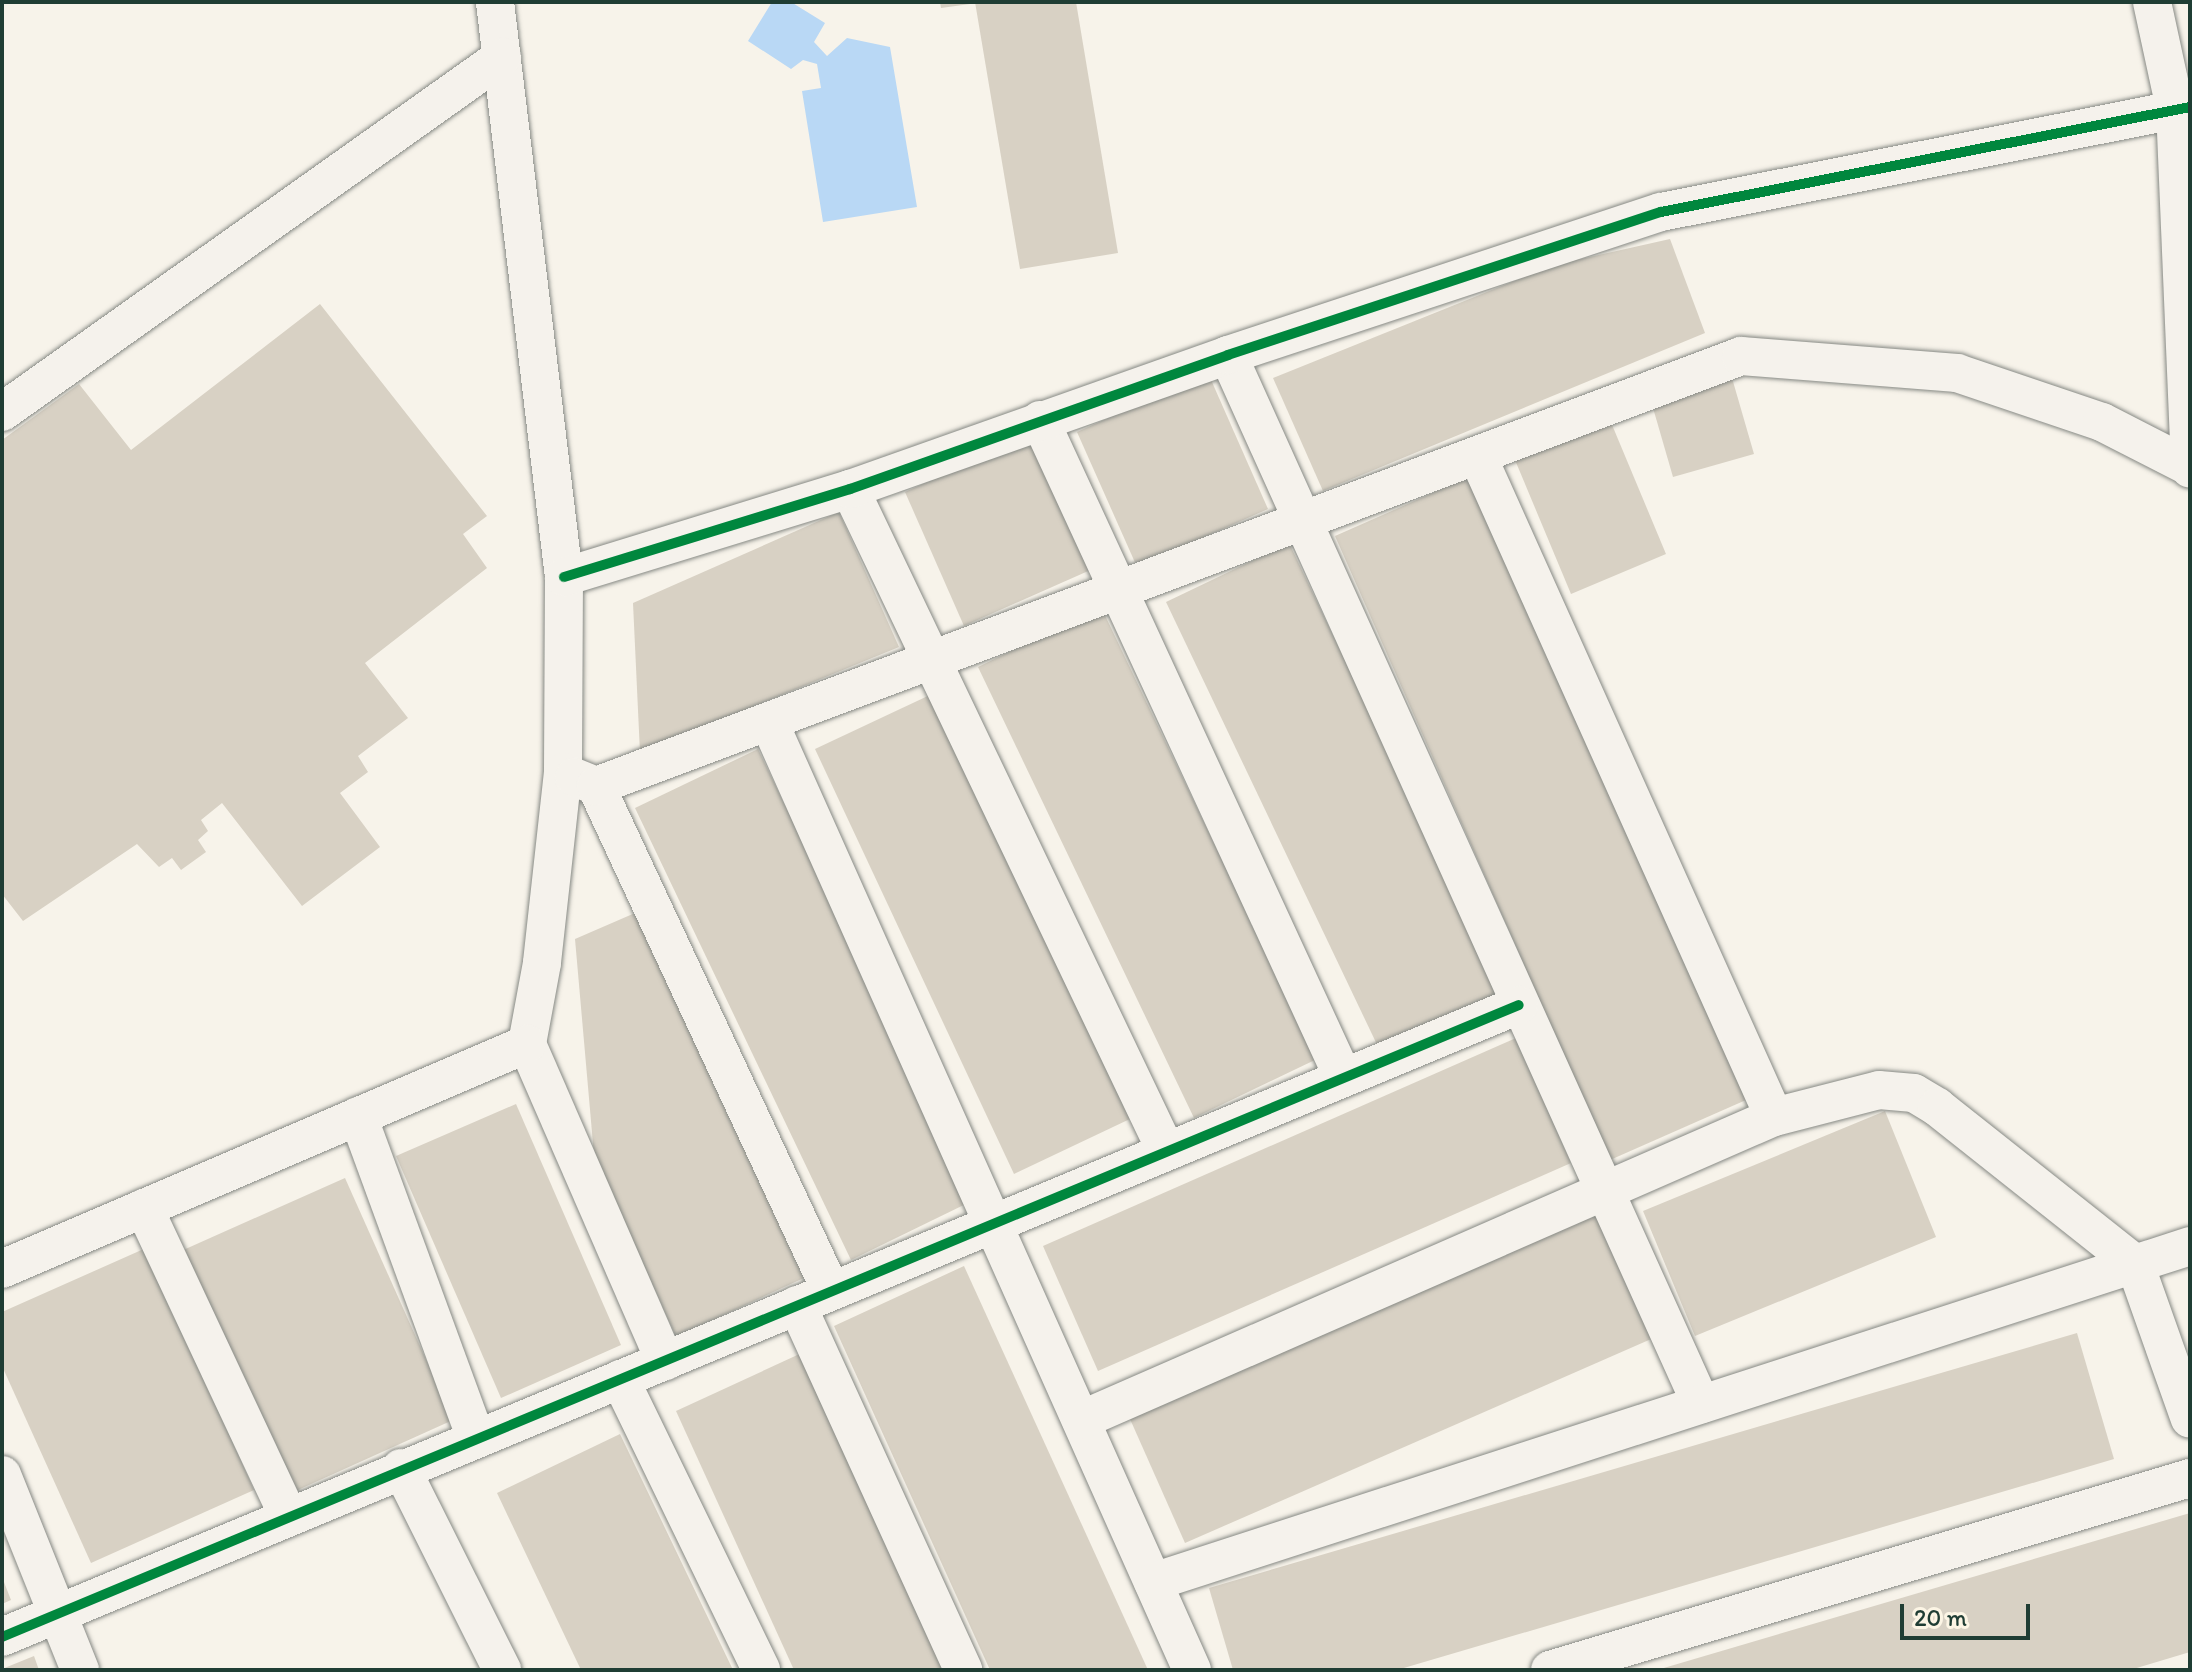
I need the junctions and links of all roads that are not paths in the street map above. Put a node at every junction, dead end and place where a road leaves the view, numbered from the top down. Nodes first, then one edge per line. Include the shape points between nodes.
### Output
1 (495, 2) edge
2 (2152, 2) edge
3 (502, 57) junction
4 (2182, 108) edge
5 (1228, 355) junction
6 (2, 412) edge
7 (1040, 420) junction
8 (1478, 457) junction
9 (2190, 468) edge
10 (850, 489) junction
11 (1303, 523) junction
12 (564, 577) junction
13 (1117, 592) junction
14 (935, 660) junction
15 (769, 722) junction
16 (579, 779) junction
17 (1519, 1005) junction
18 (527, 1044) junction
19 (1343, 1077) junction
20 (358, 1116) junction
21 (1774, 1117) junction
22 (1166, 1151) junction
23 (1606, 1194) junction
24 (144, 1208) junction
25 (991, 1224) junction
26 (2190, 1246) edge
27 (2135, 1264) junction
28 (2, 1269) edge
29 (814, 1298) junction
30 (665, 1361) junction
31 (620, 1379) junction
32 (1701, 1404) junction
33 (2190, 1419) edge
34 (1081, 1420) junction
35 (476, 1439) junction
36 (401, 1468) junction
37 (2, 1475) edge
38 (2190, 1478) edge
39 (289, 1517) junction
40 (1153, 1582) junction
41 (58, 1614) junction
42 (2, 1637) edge
43 (80, 1670) edge
44 (502, 1670) edge
45 (761, 1670) edge
46 (963, 1670) edge
47 (1192, 1670) edge
48 (1550, 1670) edge

1 - 3 street
2 - 4 street
3 - 6 street
3 - 12 street
4 - 5 street via 1661,212
4 - 9 street
5 - 7 street
5 - 11 street
7 - 10 street
7 - 13 street
8 - 9 street via 1722,360 1762,354 1957,373 2102,422
8 - 11 street
8 - 21 street
10 - 12 street
10 - 14 street
11 - 13 street
11 - 17 street
12 - 16 street
13 - 14 street
13 - 19 street
14 - 15 street
14 - 22 street
15 - 16 street
15 - 25 street
16 - 18 street
16 - 29 street
17 - 19 street
17 - 23 street
18 - 20 street
18 - 30 street
19 - 22 street
20 - 24 street
20 - 35 street
21 - 23 street
21 - 27 street via 1844,1096 1914,1093
22 - 25 street
23 - 32 street
23 - 34 street
24 - 28 street
24 - 39 street
25 - 29 street
25 - 34 street
26 - 27 street
27 - 32 street
27 - 33 street
29 - 30 street
29 - 46 street
30 - 31 street
31 - 35 street
31 - 45 street
32 - 40 street
34 - 40 street
35 - 36 street
36 - 39 street
36 - 44 street
37 - 41 street
38 - 48 street
39 - 41 street
40 - 47 street
41 - 42 street
41 - 43 street

